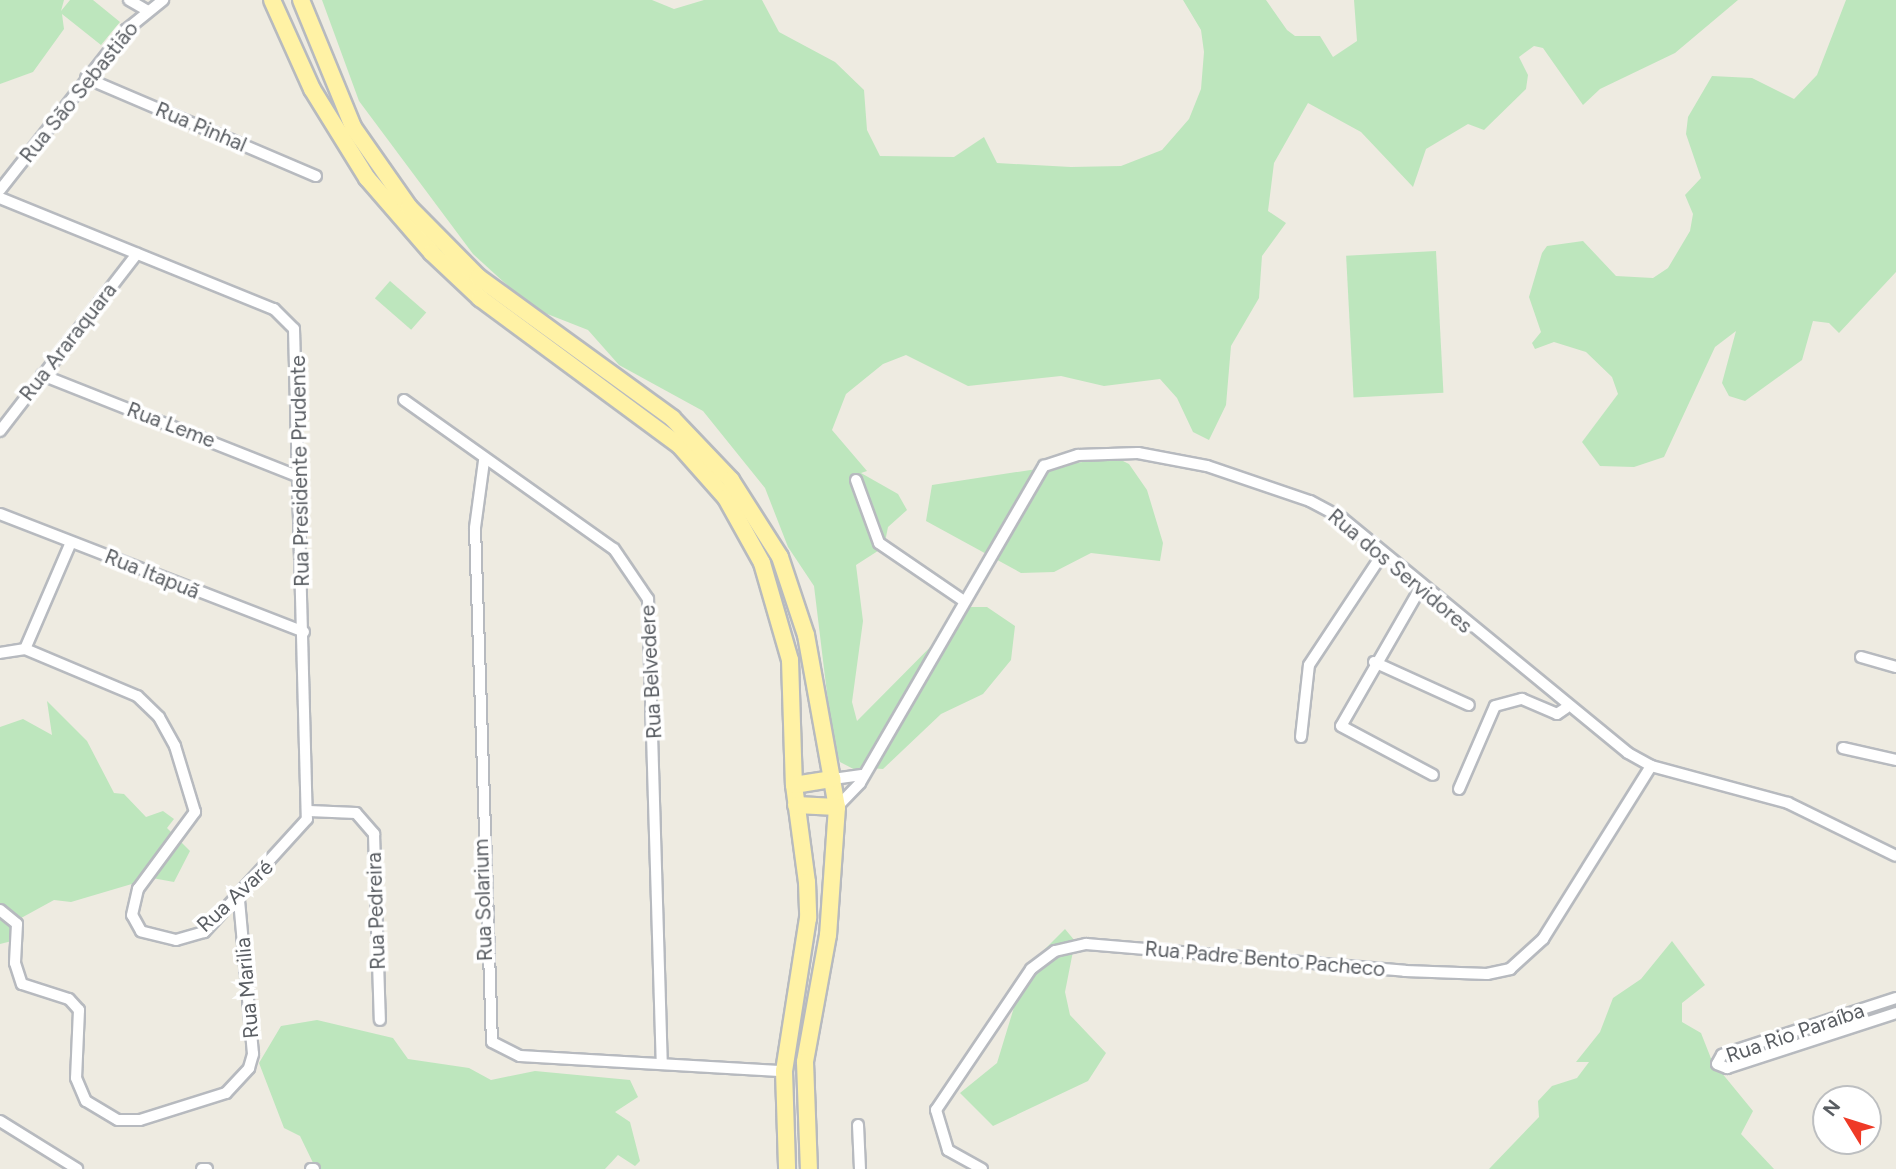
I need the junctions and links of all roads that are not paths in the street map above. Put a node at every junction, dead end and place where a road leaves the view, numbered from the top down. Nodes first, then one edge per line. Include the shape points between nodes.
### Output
1 (129, 0) edge
2 (163, 0) edge
3 (272, 0) edge
4 (301, 0) edge
5 (149, 5) edge
6 (86, 78) junction
7 (316, 176) dead end
8 (0, 190) edge
9 (0, 198) edge
10 (137, 254) junction
11 (42, 375) junction
12 (404, 400) dead end
13 (0, 431) edge
14 (484, 461) junction
15 (300, 477) junction
16 (856, 480) dead end
17 (0, 514) edge
18 (71, 542) junction
19 (1383, 553) junction
20 (1421, 587) junction
21 (964, 601) junction
22 (304, 632) junction
23 (25, 649) junction
24 (0, 653) edge
25 (1861, 657) dead end
26 (1374, 662) junction
27 (1896, 667) edge
28 (1469, 705) dead end
29 (1566, 708) junction
30 (1301, 737) dead end
31 (1843, 748) dead end
32 (1896, 760) edge
33 (1651, 766) junction
34 (862, 775) junction
35 (1433, 775) dead end
36 (833, 779) junction
37 (794, 785) junction
38 (1459, 789) dead end
39 (796, 805) junction
40 (837, 807) junction
41 (309, 811) junction
42 (1896, 856) edge
43 (239, 899) junction
44 (0, 909) edge
45 (1896, 998) edge
46 (1896, 1013) edge
47 (380, 1020) dead end
48 (662, 1063) junction
49 (783, 1071) junction
50 (0, 1121) edge
51 (858, 1125) dead end
52 (77, 1169) edge
53 (787, 1169) edge
54 (809, 1169) edge
55 (860, 1169) edge
56 (982, 1169) edge

1 - 5 street
2 - 5 street, Rua São Sebastião
3 - 37 main road via 312,89 367,178 432,253 480,298 657,425 726,498 762,563 783,626 793,690
4 - 36 main road via 353,127 440,243 518,309 672,418 748,503 796,596
5 - 6 street, Rua São Sebastião
6 - 7 street, Rua Pinhal
6 - 8 street, Rua São Sebastião
9 - 10 street, Rua Presidente Prudente
10 - 11 street, Rua Araraquara
10 - 15 street, Rua Presidente Prudente via 286,317 297,343
11 - 13 street, Rua Araraquara
11 - 15 street, Rua Leme
12 - 14 street, Rua Belvedere
14 - 48 street, Rua Belvedere via 614,549 648,599
14 - 48 street, Rua Solarium via 475,528 488,1032 507,1054
15 - 22 street, Rua Presidente Prudente
16 - 21 street via 879,544
17 - 18 street, Rua Itapuã
18 - 22 street, Rua Itapuã
18 - 23 street
19 - 20 street, Rua dos Servidores
19 - 21 street, Rua dos Servidores via 1310,500 1235,474 1153,454 1078,455 1052,461 1038,473
19 - 30 street via 1309,664
20 - 26 street
20 - 29 street, Rua dos Servidores
21 - 34 street, Rua dos Servidores
22 - 41 street, Rua Presidente Prudente
23 - 24 street
23 - 43 street, Rua Avaré via 137,696 159,717 175,746 195,812 138,889 132,915 141,931 186,939
25 - 27 street
26 - 28 street
26 - 35 street via 1343,732
29 - 33 street, Rua dos Servidores
29 - 38 street via 1556,714 1522,699 1495,706
31 - 32 street
33 - 42 street, Rua dos Servidores via 1788,803
33 - 56 street, Rua Padre Bento Pacheco via 1544,939 1510,969 1487,974 1405,971 1086,944 1055,951 1031,969 936,1110 948,1150
34 - 36 street
34 - 40 street, Rua dos Servidores
36 - 37 main road
36 - 40 main road
37 - 39 main road
39 - 40 main road
39 - 49 main road via 808,918
40 - 54 main road via 828,935 804,1072
41 - 43 street, Rua Avaré via 299,832
41 - 47 street, Rua Pedreira via 356,813 373,834
43 - 44 street, Rua Marilia via 253,1054 249,1068 226,1093 141,1120 118,1120 86,1101 76,1078 79,1010 69,999 22,984 17,924
45 - 46 street, Rua Rio Paraíba via 1722,1055 1717,1064 1727,1068
48 - 49 street, Rua Solarium
49 - 53 main road
50 - 52 street
51 - 55 street

